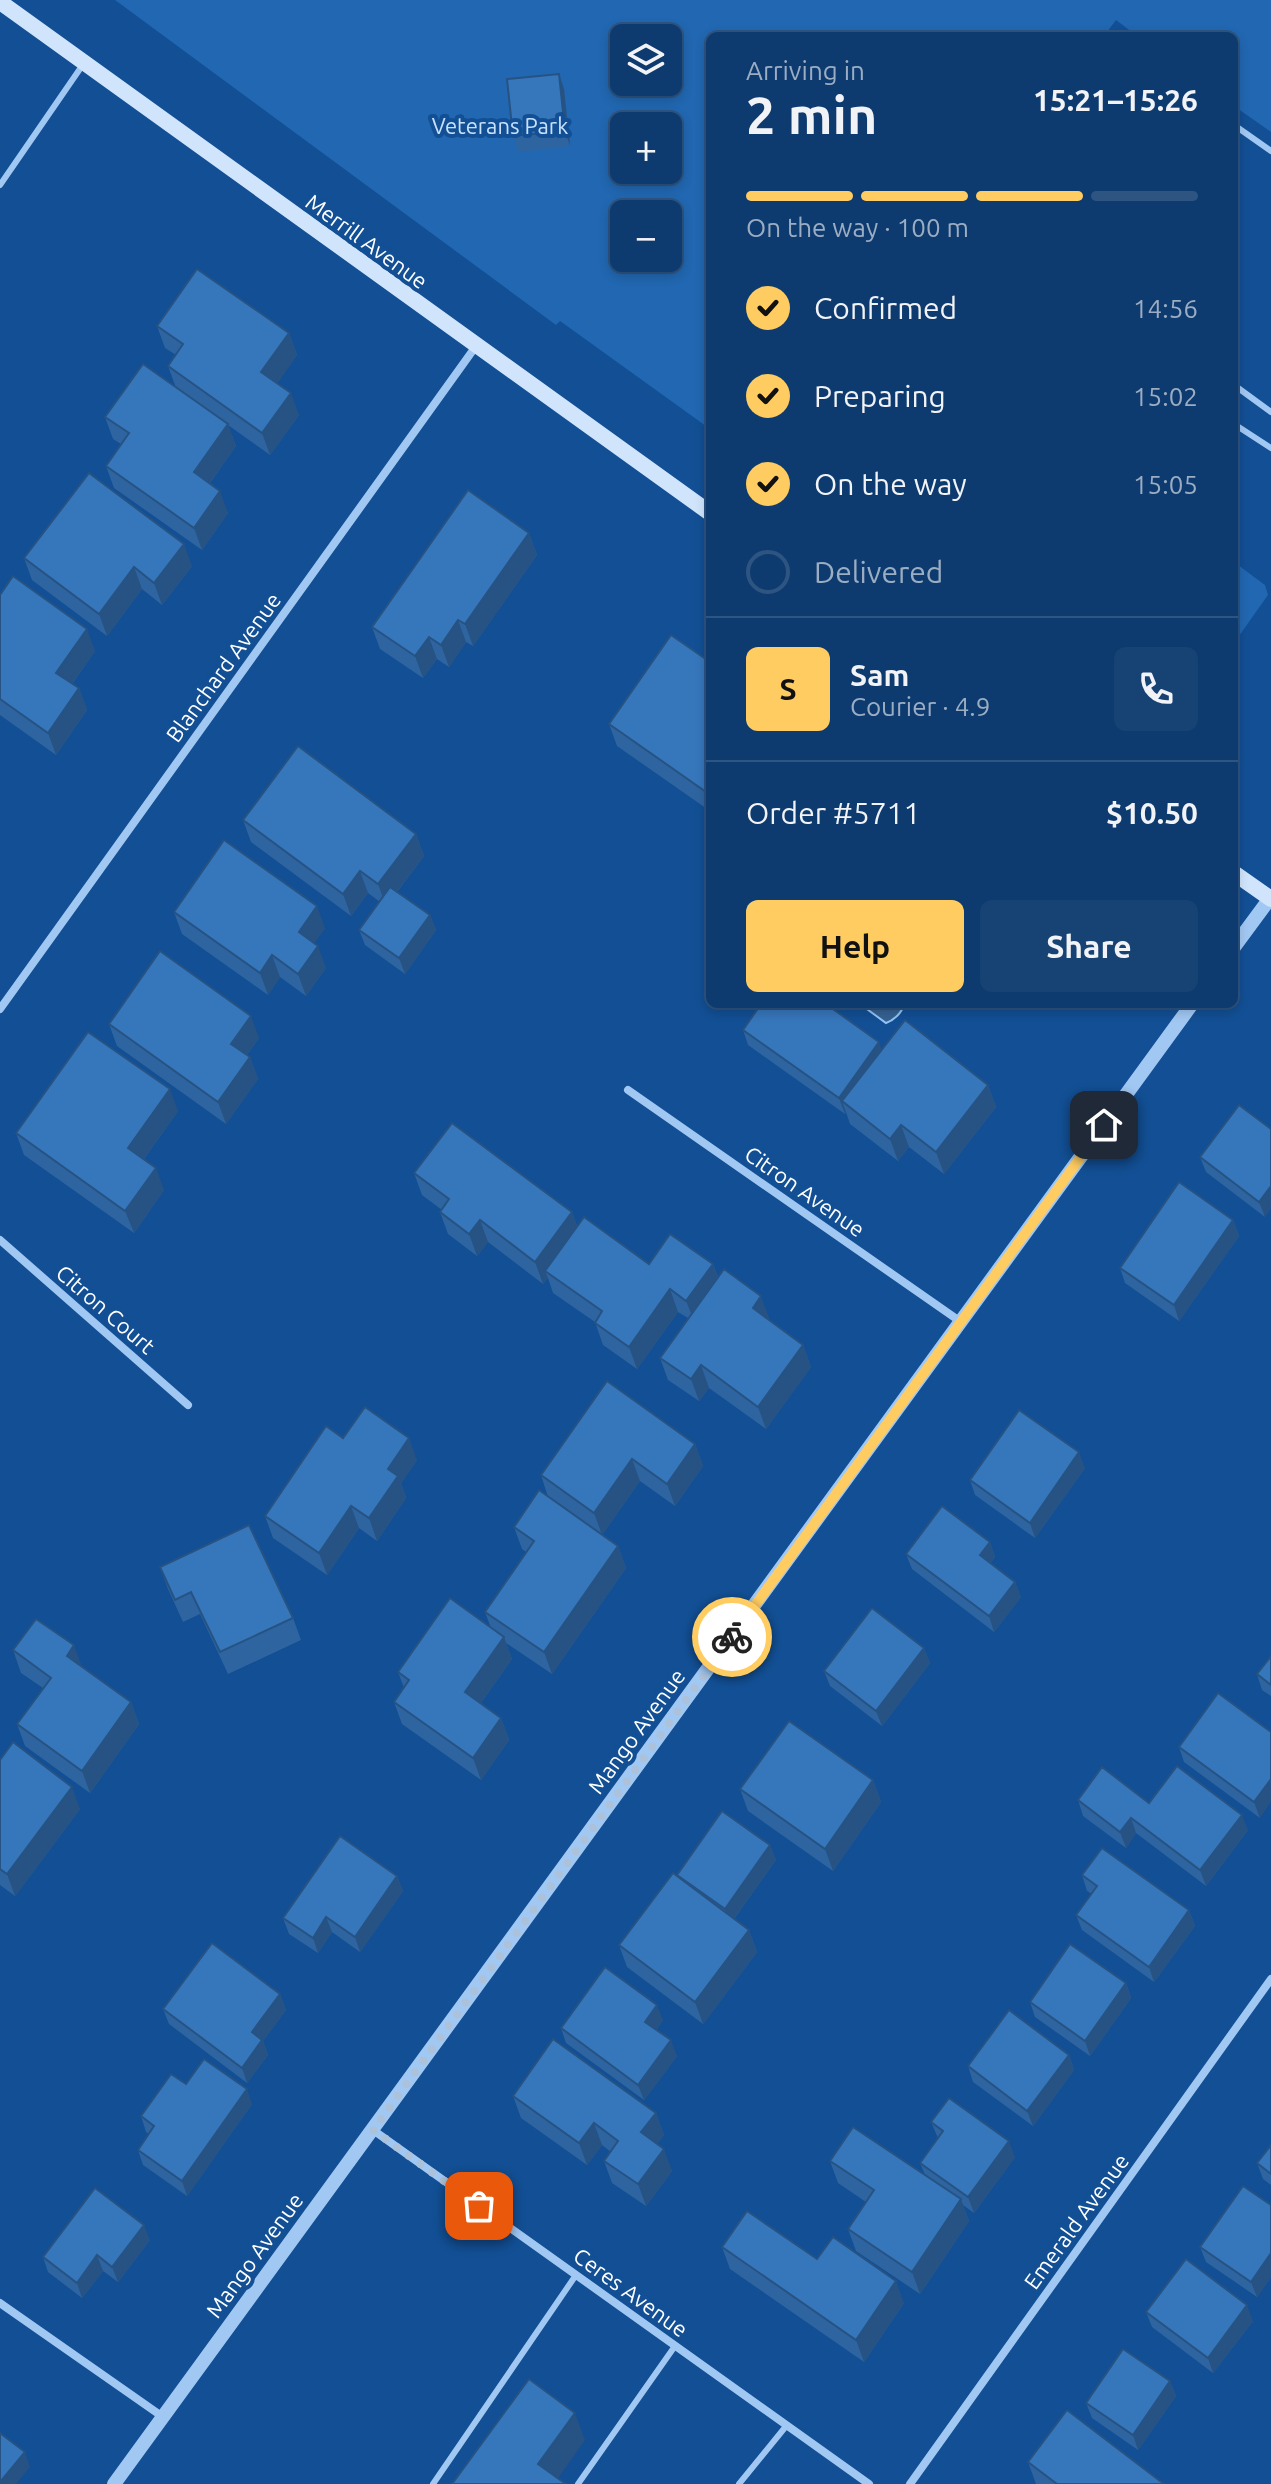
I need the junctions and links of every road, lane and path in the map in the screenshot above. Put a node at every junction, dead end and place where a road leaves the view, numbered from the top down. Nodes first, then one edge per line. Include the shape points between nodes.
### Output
1 (0, 2) edge
2 (84, 63) junction
3 (1238, 128) edge
4 (1271, 151) edge
5 (0, 185) edge
6 (476, 346) junction
7 (1238, 388) edge
8 (1271, 412) edge
9 (1238, 427) edge
10 (1271, 448) edge
11 (706, 510) edge
12 (1238, 876) edge
13 (1271, 898) edge
14 (1238, 942) edge
15 (1189, 1008) edge
16 (0, 1009) edge
17 (628, 1090) dead end
18 (0, 1240) edge
19 (961, 1322) junction
20 (188, 1405) dead end
21 (1271, 1979) edge
22 (373, 2130) junction
23 (576, 2275) junction
24 (0, 2303) edge
25 (675, 2346) junction
26 (163, 2417) junction
27 (787, 2425) junction
28 (114, 2484) edge
29 (433, 2484) edge
30 (578, 2484) edge
31 (739, 2484) edge
32 (869, 2484) edge
33 (910, 2484) edge

1 - 2 main road, Merrill Avenue
2 - 5 lane
2 - 6 main road, Merrill Avenue
3 - 4 lane
6 - 11 main road, Merrill Avenue
6 - 16 street, Blanchard Avenue
7 - 8 lane
9 - 10 lane
12 - 13 main road
13 - 14 street
15 - 19 street, Mango Avenue
17 - 19 street, Citron Avenue
18 - 20 street, Citron Court
19 - 22 street, Mango Avenue
21 - 33 street, Emerald Avenue
22 - 23 street, Ceres Avenue
22 - 26 street, Mango Avenue
23 - 25 street, Ceres Avenue
23 - 29 lane
24 - 26 street
25 - 27 street, Ceres Avenue
25 - 30 lane
26 - 28 street, Mango Avenue
27 - 31 lane
27 - 32 street, Ceres Avenue

